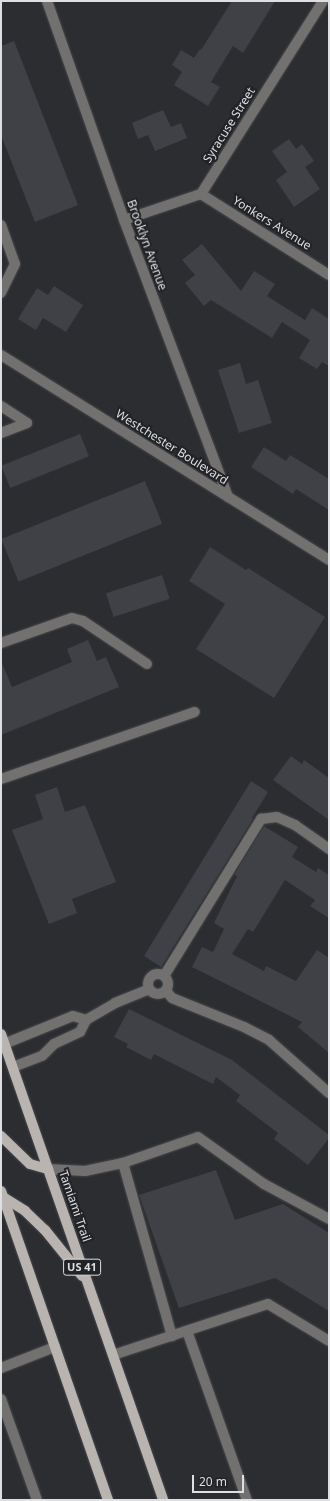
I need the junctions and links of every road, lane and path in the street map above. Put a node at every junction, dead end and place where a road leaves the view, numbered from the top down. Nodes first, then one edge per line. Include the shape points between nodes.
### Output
1 (47, 1) edge
2 (323, 1) edge
3 (201, 194) junction
4 (124, 220) junction
5 (1, 225) edge
6 (329, 275) edge
7 (1, 293) edge
8 (1, 355) edge
9 (1, 406) edge
10 (1, 433) edge
11 (228, 497) junction
12 (329, 560) edge
13 (1, 643) edge
14 (147, 664) dead end
15 (194, 712) dead end
16 (1, 779) edge
17 (329, 849) edge
18 (164, 976) junction
19 (149, 989) junction
20 (166, 991) junction
21 (86, 1020) junction
22 (3, 1039) edge
23 (13, 1067) junction
24 (329, 1093) edge
25 (1, 1136) edge
26 (123, 1163) junction
27 (48, 1169) junction
28 (2, 1195) edge
29 (329, 1219) edge
30 (87, 1282) junction
31 (187, 1331) junction
32 (172, 1336) junction
33 (329, 1341) edge
34 (55, 1347) junction
35 (113, 1355) junction
36 (1, 1368) edge
37 (1, 1399) edge
38 (37, 1500) edge
39 (108, 1500) edge
40 (163, 1500) edge
41 (247, 1500) edge

1 - 4 street, Brooklyn Avenue
2 - 3 street, Syracuse Street
3 - 4 street
3 - 6 street, Yonkers Avenue
4 - 11 street, Brooklyn Avenue
5 - 7 street via 15,264
8 - 11 street, Westchester Boulevard
9 - 10 street via 27,423
11 - 12 street, Westchester Boulevard
13 - 14 street via 72,618 83,621
15 - 16 street
17 - 18 street via 295,825 277,817 261,819
18 - 19 street via 158,974 151,977 148,982
18 - 20 street via 168,982
19 - 20 street via 157,995
19 - 21 street via 115,1003
20 - 24 street via 172,998 269,1040
21 - 22 street via 73,1016
21 - 23 street via 80,1032 54,1044 42,1056
22 - 23 main road, Tamiami Trail / US 41
23 - 27 main road, Tamiami Trail / US 41
25 - 27 main road via 30,1164
26 - 27 street via 85,1171
26 - 29 street via 198,1137 264,1184
26 - 32 street
27 - 30 main road, Tamiami Trail / US 41
28 - 30 main road via 25,1211 45,1230
28 - 34 main road
30 - 35 main road, Tamiami Trail / US 41
31 - 32 street
31 - 33 street via 268,1304
31 - 41 street
32 - 35 street
34 - 36 street
34 - 39 main road
35 - 40 main road, Tamiami Trail / US 41
37 - 38 street

